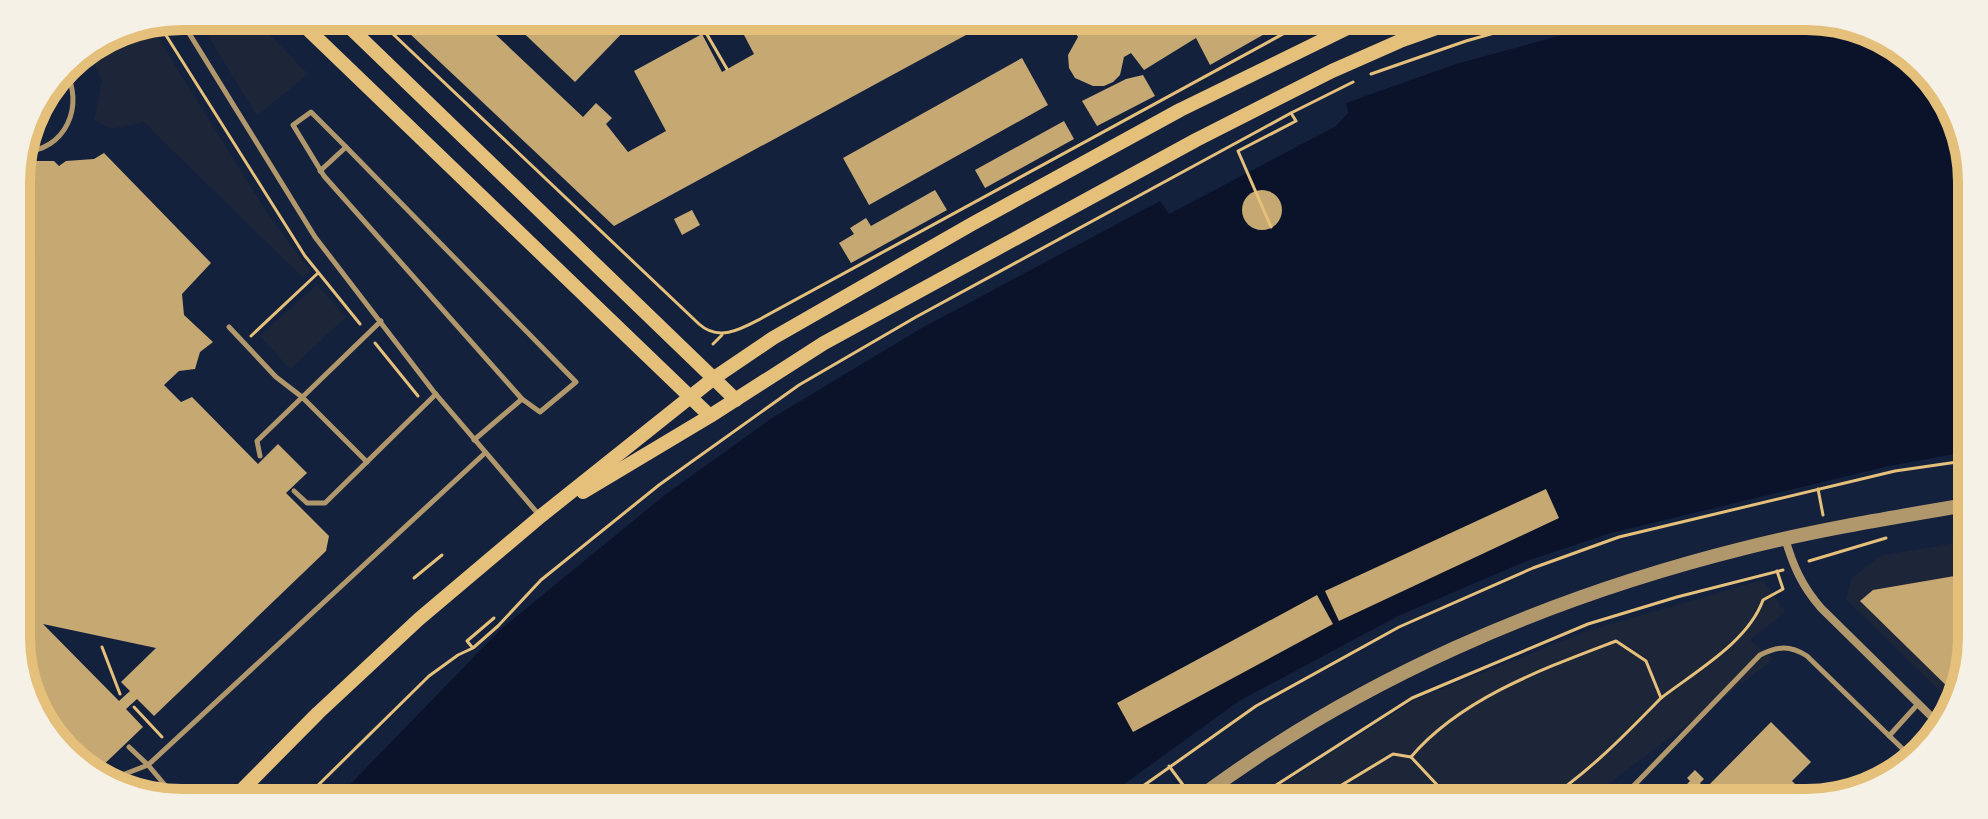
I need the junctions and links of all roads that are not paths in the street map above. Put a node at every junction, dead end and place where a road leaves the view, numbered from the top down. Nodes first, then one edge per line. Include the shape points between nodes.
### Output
1 (187, 30) edge
2 (308, 30) edge
3 (353, 30) edge
4 (1343, 30) edge
5 (1431, 30) edge
6 (71, 78) edge
7 (346, 147) junction
8 (33, 151) edge
9 (320, 171) junction
10 (381, 321) junction
11 (229, 327) dead end
12 (714, 378) junction
13 (436, 394) junction
14 (690, 396) junction
15 (302, 397) junction
16 (522, 399) junction
17 (736, 400) junction
18 (710, 416) junction
19 (474, 440) junction
20 (485, 453) junction
21 (260, 456) dead end
22 (367, 462) junction
23 (294, 491) dead end
24 (1958, 507) edge
25 (541, 516) junction
26 (1785, 538) junction
27 (1917, 705) junction
28 (1933, 719) edge
29 (1889, 736) junction
30 (129, 747) dead end
31 (1905, 752) edge
32 (148, 765) junction
33 (121, 776) edge
34 (168, 788) edge
35 (243, 789) edge
36 (1212, 789) edge
37 (1631, 789) edge

1 - 10 lane via 315,237
2 - 14 main road
3 - 12 main road
4 - 12 main road via 1180,110 945,239
5 - 17 main road via 1332,71 1196,140 861,322
6 - 8 lane via 72,116 49,145
7 - 9 lane
7 - 9 lane via 311,112 293,125
7 - 16 lane via 576,382 540,412
9 - 16 lane
10 - 13 lane
10 - 15 lane
11 - 15 lane
12 - 14 main road
12 - 17 main road
13 - 19 lane
13 - 22 lane
14 - 18 main road
14 - 25 main road
15 - 21 lane via 257,441
15 - 22 lane
16 - 19 lane
17 - 18 main road
18 - 25 main road
19 - 20 lane
20 - 25 lane
20 - 32 lane
22 - 23 lane via 325,503 307,503
24 - 26 street
25 - 35 main road via 419,619
26 - 27 street via 1805,589
26 - 36 street via 1647,575 1414,666 1280,742
27 - 28 street
27 - 29 lane
29 - 31 lane
29 - 37 lane via 1807,656 1796,649 1772,649 1760,655
30 - 32 lane
32 - 33 lane
32 - 34 lane

